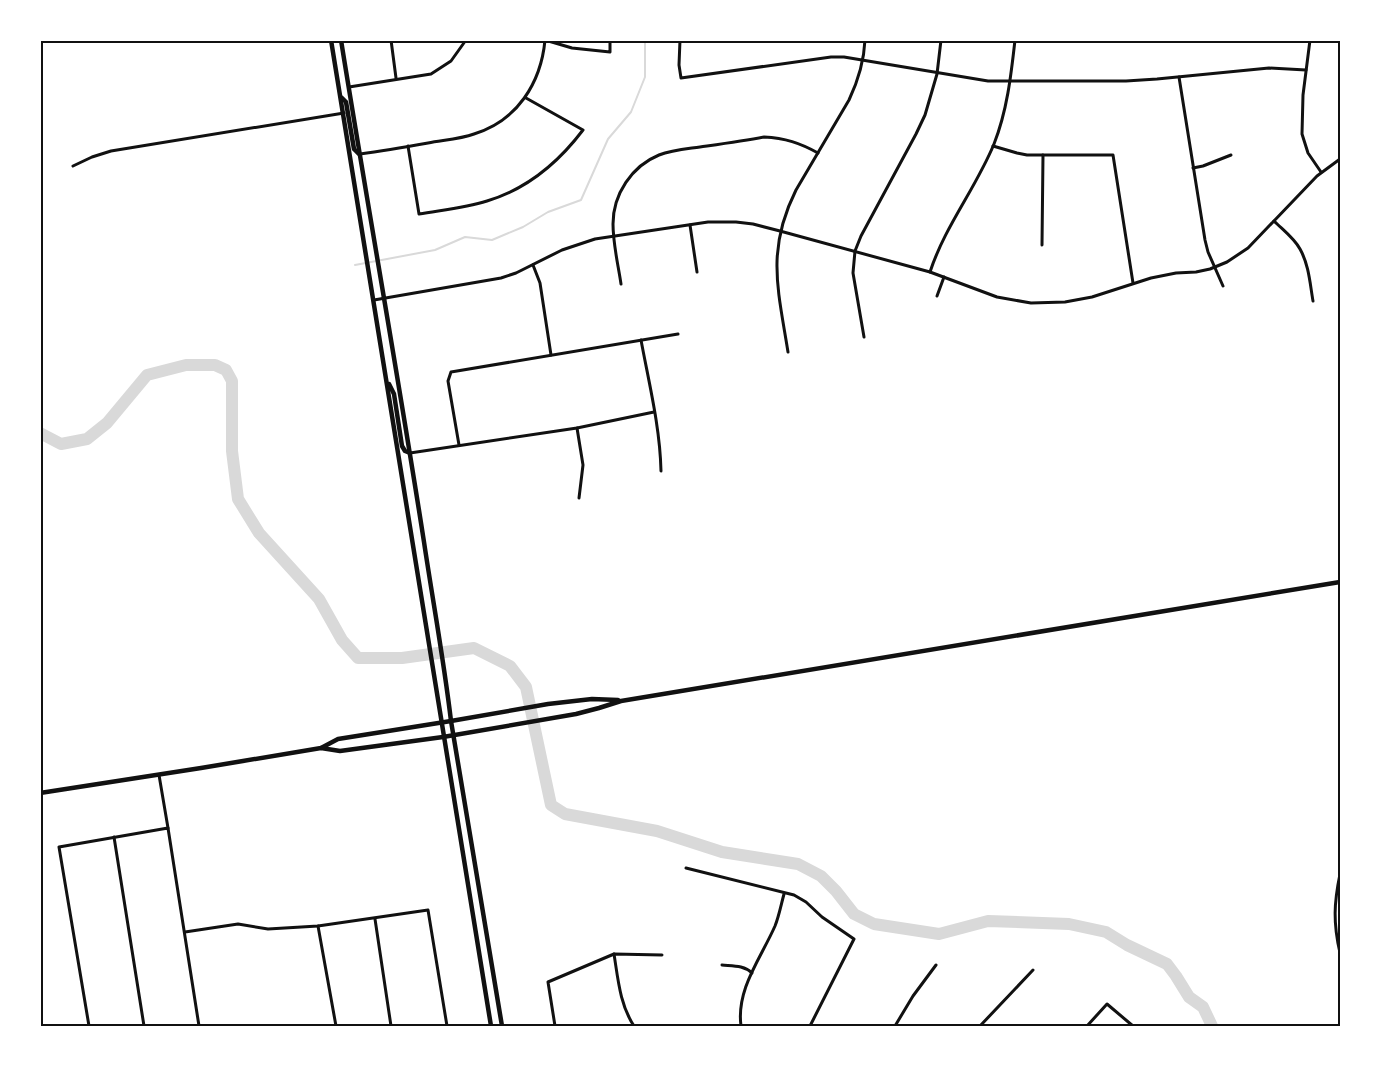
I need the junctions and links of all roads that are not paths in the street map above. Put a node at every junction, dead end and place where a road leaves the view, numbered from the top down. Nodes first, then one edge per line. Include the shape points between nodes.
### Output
1 (331, 40) edge
2 (341, 40) edge
3 (391, 40) edge
4 (466, 40) edge
5 (545, 40) edge
6 (610, 40) edge
7 (680, 40) edge
8 (866, 40) edge
9 (941, 40) edge
10 (1015, 40) edge
11 (1310, 40) edge
12 (863, 61) junction
13 (1306, 70) junction
14 (937, 74) junction
15 (1179, 77) junction
16 (396, 78) junction
17 (1010, 82) junction
18 (349, 87) junction
19 (341, 96) junction
20 (526, 98) junction
21 (344, 113) junction
22 (408, 146) junction
23 (993, 146) junction
24 (818, 153) junction
25 (360, 154) junction
26 (1043, 155) junction
27 (1231, 155) dead end
28 (1341, 159) edge
29 (74, 166) dead end
30 (1193, 168) junction
31 (1321, 172) junction
32 (1274, 221) junction
33 (690, 225) junction
34 (780, 231) junction
35 (614, 236) junction
36 (1042, 245) dead end
37 (855, 251) junction
38 (532, 265) junction
39 (1214, 267) junction
40 (697, 272) dead end
41 (930, 272) junction
42 (944, 277) junction
43 (1133, 283) junction
44 (621, 284) dead end
45 (1223, 286) dead end
46 (937, 296) dead end
47 (384, 299) junction
48 (374, 300) junction
49 (1313, 301) dead end
50 (678, 334) dead end
51 (864, 337) dead end
52 (641, 340) junction
53 (788, 352) dead end
54 (551, 355) junction
55 (387, 379) junction
56 (654, 412) junction
57 (577, 428) junction
58 (459, 445) junction
59 (410, 453) junction
60 (661, 471) dead end
61 (579, 498) dead end
62 (1341, 582) edge
63 (621, 700) junction
64 (451, 721) junction
65 (441, 723) junction
66 (453, 735) junction
67 (443, 737) junction
68 (321, 748) junction
69 (159, 775) junction
70 (40, 793) edge
71 (168, 828) junction
72 (114, 837) junction
73 (686, 868) dead end
74 (1341, 874) edge
75 (784, 894) junction
76 (374, 918) junction
77 (318, 926) junction
78 (184, 932) junction
79 (1341, 953) edge
80 (614, 954) junction
81 (662, 955) dead end
82 (722, 965) dead end
83 (936, 965) dead end
84 (1033, 970) dead end
85 (752, 973) junction
86 (89, 1026) edge
87 (144, 1026) edge
88 (199, 1026) edge
89 (336, 1026) edge
90 (391, 1026) edge
91 (447, 1026) edge
92 (491, 1026) edge
93 (502, 1026) edge
94 (555, 1026) edge
95 (634, 1026) edge
96 (741, 1026) edge
97 (810, 1026) edge
98 (895, 1026) edge
99 (980, 1026) edge
100 (1087, 1026) edge
101 (1132, 1026) edge

1 - 19 main road
2 - 18 main road
3 - 16 street
4 - 16 street via 451,62 431,74
5 - 6 street via 610,52
5 - 20 street via 538,75
7 - 12 street via 681,78 819,57
8 - 12 street
9 - 14 street
10 - 17 street
11 - 13 street
12 - 14 street
12 - 24 street via 849,100
13 - 15 street via 1269,68
13 - 31 street via 1302,134 1308,153
14 - 17 street
14 - 37 street via 916,134
15 - 17 street
15 - 30 street
16 - 18 street
17 - 23 street
18 - 25 main road
19 - 21 main road
19 - 25 main road via 346,102 354,149
20 - 22 street via 508,116 482,131
20 - 22 street via 583,130 546,170 504,195 419,214
21 - 29 street via 111,151
21 - 48 main road
22 - 25 street
23 - 26 street
23 - 41 street via 941,243
24 - 34 street via 789,204
24 - 35 street via 786,139 764,137 658,155 631,175 621,191 614,212
25 - 47 main road
26 - 36 street
26 - 43 street via 1113,155
27 - 30 street
28 - 31 street
30 - 39 street via 1205,240
31 - 32 street
32 - 39 street via 1248,248
32 - 49 street via 1300,250
33 - 34 street via 736,222
33 - 35 street
33 - 40 street
34 - 37 street
34 - 53 street via 777,279
35 - 38 street via 578,244
35 - 44 street
37 - 41 street
37 - 51 street via 853,273
38 - 47 street via 489,281
38 - 54 street via 540,283
39 - 43 street
39 - 45 street
41 - 42 street
42 - 43 street via 997,297 1049,304
42 - 46 street
47 - 48 street
47 - 59 main road
48 - 55 main road
50 - 52 street
52 - 54 street
52 - 56 street
54 - 58 street via 451,372 448,381
55 - 59 main road via 394,394 402,446
55 - 65 main road
56 - 57 street
56 - 60 street
57 - 58 street
57 - 61 street via 583,465
58 - 59 street
59 - 64 main road
62 - 63 main road
63 - 64 main road via 548,704
63 - 66 main road via 576,714
64 - 65 main road
64 - 66 main road
65 - 67 main road
65 - 68 main road via 338,739
66 - 67 main road
66 - 93 main road
67 - 68 main road via 340,751
67 - 92 main road
68 - 69 main road
69 - 70 main road
69 - 71 street
71 - 72 street
71 - 78 street
72 - 86 street via 59,847
72 - 87 street
73 - 75 street
74 - 79 street via 1334,921
75 - 85 street via 775,925
75 - 97 street via 801,898 854,939
76 - 77 street
76 - 90 street
76 - 91 street via 428,910
77 - 78 street via 268,929 238,924
77 - 89 street
78 - 88 street
80 - 81 street
80 - 94 street via 548,982
80 - 95 street via 622,1001
82 - 85 street via 742,966
83 - 98 street
84 - 99 street
85 - 96 street via 742,1000
100 - 101 street via 1107,1004

